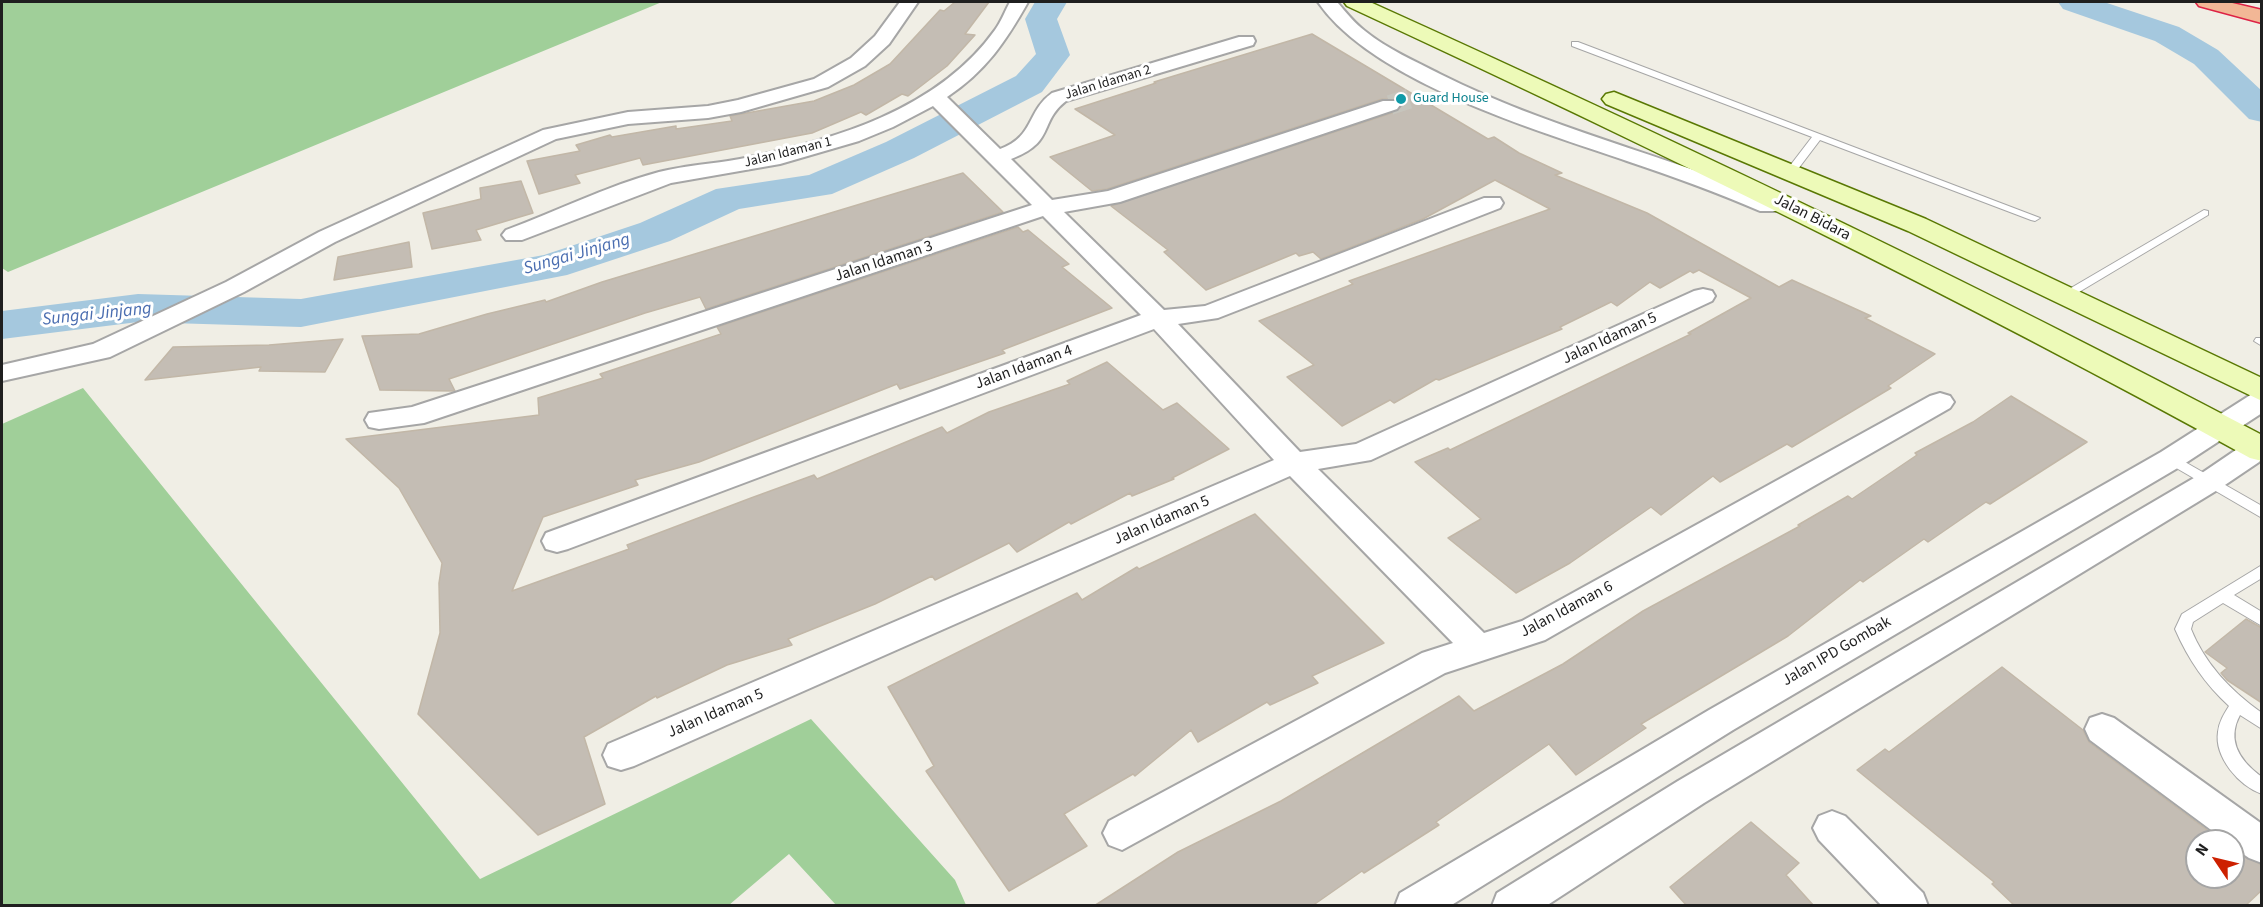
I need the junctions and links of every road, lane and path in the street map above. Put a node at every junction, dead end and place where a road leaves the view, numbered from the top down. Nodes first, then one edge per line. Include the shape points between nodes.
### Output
1 (909, 2) edge
2 (1018, 2) edge
3 (1327, 2) edge
4 (1354, 2) edge
5 (1396, 2) edge
6 (2206, 2) edge
7 (2248, 2) edge
8 (2262, 5) edge
9 (2262, 16) edge
10 (1246, 41) dead end
11 (1575, 44) dead end
12 (1446, 86) junction
13 (1417, 96) tunnel mouth
14 (939, 101) junction
15 (1389, 105) tunnel mouth
16 (1818, 137) junction
17 (987, 149) junction
18 (1791, 171) junction
19 (1492, 203) dead end
20 (1046, 208) junction
21 (2204, 213) dead end
22 (2035, 218) dead end
23 (514, 235) dead end
24 (1951, 287) junction
25 (2065, 295) junction
26 (1704, 296) dead end
27 (1158, 318) junction
28 (2, 373) edge
29 (2262, 391) edge
30 (2262, 400) edge
31 (1940, 402) dead end
32 (379, 420) dead end
33 (2220, 427) junction
34 (2261, 448) edge
35 (2171, 459) junction
36 (1294, 463) junction
37 (2209, 482) junction
38 (2262, 513) edge
39 (557, 540) dead end
40 (2262, 570) edge
41 (2222, 595) junction
42 (2262, 620) edge
43 (1479, 649) junction
44 (2237, 706) junction
45 (2262, 722) edge
46 (2102, 729) dead end
47 (621, 755) dead end
48 (2262, 787) edge
49 (1832, 828) dead end
50 (1122, 833) dead end
51 (2262, 846) edge
52 (1414, 906) edge
53 (1511, 906) edge
54 (1909, 906) edge

1 - 28 street via 882,40 858,62 821,83 741,106 628,118 550,135 327,237 235,287 101,351
2 - 14 street, Jalan Idaman 1 via 1003,32
3 - 12 street via 1352,30
4 - 24 main road, Jalan Bidara via 1619,124
5 - 18 main road, Jalan Bidara via 1616,100
6 - 9 highway
7 - 8 highway
10 - 17 street, Jalan Idaman 2 via 1059,98 1048,104 1038,129 1025,146
11 - 16 lane
12 - 13 street
12 - 24 street via 1583,140 1721,184
14 - 17 street
14 - 23 street, Jalan Idaman 1 via 848,138 741,166 665,178 623,191
15 - 20 street, Jalan Idaman 3 via 1112,197
16 - 18 lane
16 - 22 lane
17 - 20 street
18 - 25 main road, Jalan Bidara
19 - 27 street, Jalan Idaman 4 via 1209,313
20 - 27 street
20 - 32 street, Jalan Idaman 3 via 414,416
21 - 25 lane
24 - 33 main road, Jalan Bidara
25 - 29 main road, Jalan Bidara
26 - 36 street, Jalan Idaman 5 via 1361,453
27 - 36 street
27 - 39 street, Jalan Idaman 4
30 - 33 street, Jalan IPD Gombak
31 - 43 street, Jalan Idaman 6 via 1533,631
33 - 34 main road, Jalan Bidara
33 - 35 street, Jalan IPD Gombak
34 - 37 street
35 - 37 lane
35 - 52 street, Jalan IPD Gombak via 1731,714
36 - 43 street
36 - 47 street, Jalan Idaman 5
37 - 38 lane
37 - 53 street via 1690,792
40 - 41 lane
41 - 42 lane
41 - 44 lane via 2187,618 2183,630 2198,660
43 - 50 street, Jalan Idaman 6 via 1434,663
44 - 45 lane
44 - 48 lane via 2227,721 2226,748 2236,768
46 - 51 street
49 - 54 street

